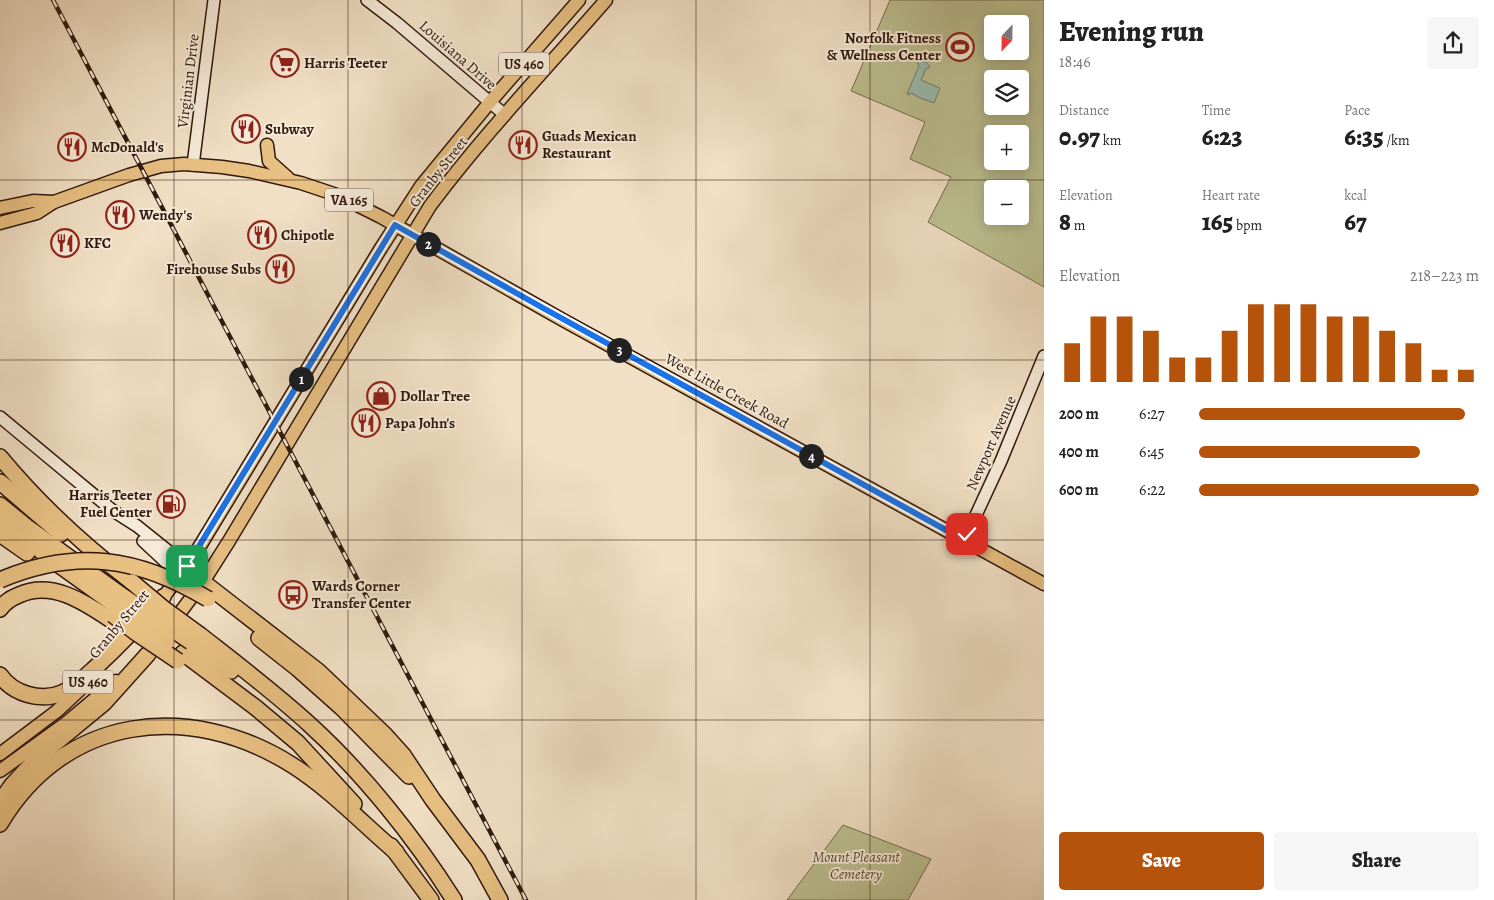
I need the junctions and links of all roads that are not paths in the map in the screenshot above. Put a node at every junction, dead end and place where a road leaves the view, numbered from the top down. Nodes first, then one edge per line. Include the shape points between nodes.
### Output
1 (214, 0) edge
2 (367, 0) edge
3 (579, 0) edge
4 (606, 0) edge
5 (490, 102) junction
6 (505, 115) junction
7 (267, 145) dead end
8 (193, 165) junction
9 (292, 181) junction
10 (54, 202) junction
11 (0, 208) edge
12 (0, 223) edge
13 (395, 225) junction
14 (412, 234) junction
15 (1044, 356) edge
16 (0, 417) edge
17 (0, 457) edge
18 (0, 482) edge
19 (0, 505) edge
20 (0, 518) edge
21 (0, 534) edge
22 (964, 540) junction
23 (184, 570) junction
24 (0, 580) edge
25 (1044, 584) edge
26 (205, 585) junction
27 (121, 602) junction
28 (163, 603) junction
29 (0, 609) edge
30 (188, 648) junction
31 (148, 654) junction
32 (0, 675) edge
33 (0, 754) edge
34 (0, 771) edge
35 (433, 800) junction
36 (0, 802) edge
37 (391, 812) junction
38 (0, 824) edge
39 (456, 830) junction
40 (396, 852) junction
41 (431, 900) edge
42 (454, 900) edge
43 (464, 900) edge
44 (494, 900) edge
45 (500, 900) edge

1 - 8 street, Virginian Drive
2 - 5 street, Louisiana Drive
3 - 5 main road, Granby Street / US 460
4 - 6 main road, Granby Street / US 460
5 - 6 street, Louisiana Drive
5 - 13 main road, Granby Street / US 460 via 421,186
6 - 14 main road, Granby Street / US 460 via 447,184
7 - 9 main road via 269,161
8 - 9 main road, VA 165 via 236,169
8 - 10 main road, VA 165 via 143,170
9 - 13 main road, VA 165 via 343,197
10 - 11 main road, VA 165 via 33,201
10 - 12 main road, VA 165 via 37,213
13 - 14 main road, West Little Creek Road / VA 165
13 - 23 main road, Granby Street / US 460
14 - 22 main road, West Little Creek Road / VA 165
14 - 26 main road, Granby Street / US 460
15 - 22 street, Newport Avenue
16 - 23 street via 112,510 136,526
17 - 27 highway via 28,490 98,556
18 - 27 highway via 50,526
19 - 27 highway
20 - 27 highway via 52,560
21 - 27 highway
22 - 25 main road, West Little Creek Road / VA 165
23 - 26 street
23 - 28 main road, Granby Street / US 460
24 - 26 highway, bridge via 29,569 70,561 119,562 182,584
26 - 31 main road, Granby Street / US 460
26 - 35 highway via 235,619 342,708
26 - 35 highway via 215,582 227,600 347,697 403,755
27 - 28 highway, bridge
27 - 29 highway via 80,601 61,593 37,590 9,600
27 - 30 highway, bridge
27 - 30 highway, bridge via 135,632
28 - 30 highway, bridge
28 - 32 highway via 109,656 63,693 30,696 15,689
28 - 33 main road, Granby Street / US 460 via 105,668 57,711
30 - 37 highway via 290,706 328,742
30 - 40 highway via 260,718 321,769
31 - 34 main road, Granby Street / US 460 via 66,724
31 - 36 highway via 104,704 36,759
35 - 39 highway
37 - 42 highway
37 - 43 highway via 428,849
38 - 40 highway via 18,796 63,756 95,740 128,730 161,725 191,727 241,740 292,765 325,789
39 - 44 highway
39 - 45 highway via 478,860
40 - 41 highway

